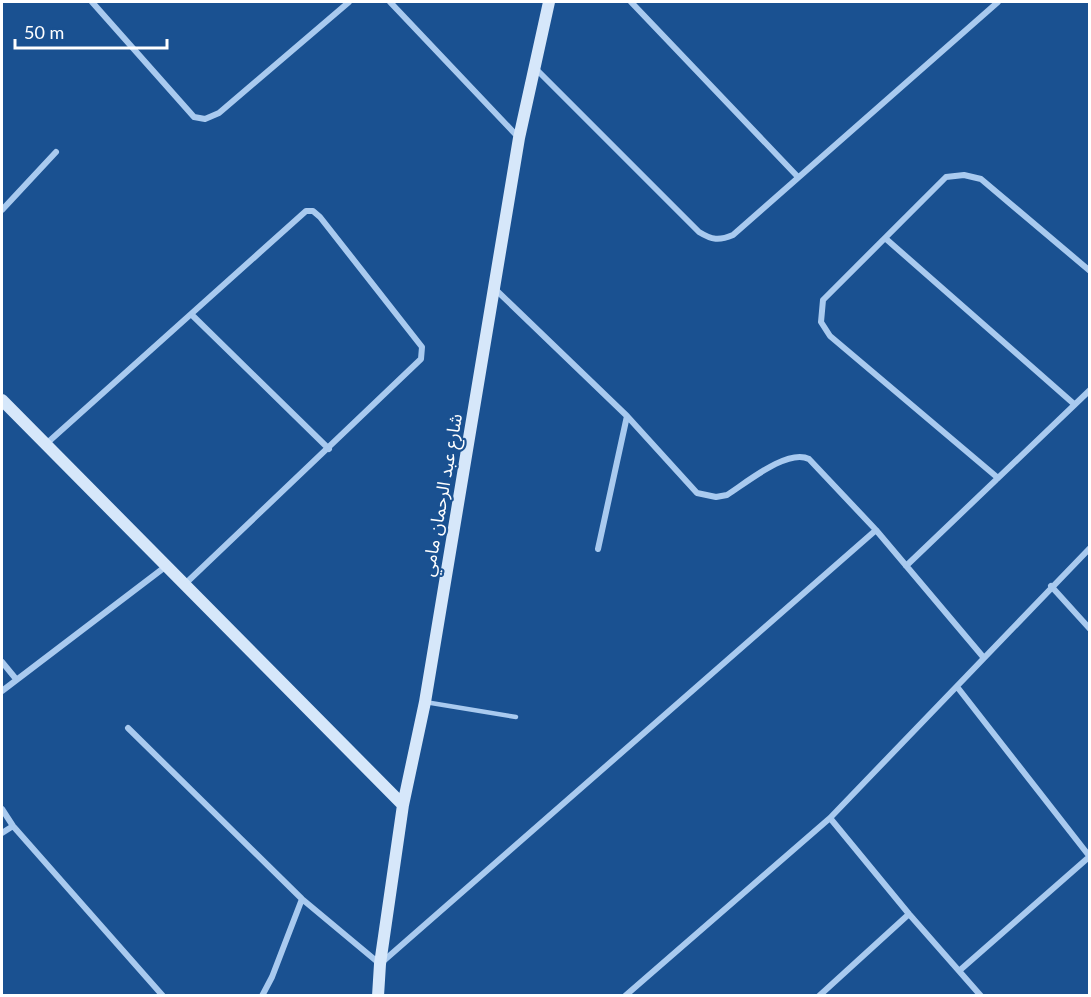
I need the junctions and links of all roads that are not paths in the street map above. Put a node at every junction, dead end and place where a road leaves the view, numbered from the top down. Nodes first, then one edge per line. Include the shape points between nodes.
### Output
1 (92, 2) edge
2 (349, 2) edge
3 (390, 2) edge
4 (549, 2) edge
5 (631, 2) edge
6 (998, 2) edge
7 (536, 69) junction
8 (519, 138) junction
9 (56, 152) dead end
10 (798, 177) junction
11 (2, 210) edge
12 (885, 238) junction
13 (1089, 271) edge
14 (495, 290) junction
15 (192, 315) junction
16 (1089, 390) edge
17 (2, 400) edge
18 (1074, 404) junction
19 (627, 416) junction
20 (46, 444) junction
21 (329, 449) junction
22 (998, 478) junction
23 (876, 530) junction
24 (1089, 548) edge
25 (598, 549) dead end
26 (906, 566) junction
27 (165, 567) junction
28 (184, 585) junction
29 (1052, 586) junction
30 (1089, 629) edge
31 (984, 658) junction
32 (2, 662) edge
33 (16, 679) junction
34 (958, 688) junction
35 (2, 691) edge
36 (425, 702) junction
37 (516, 717) dead end
38 (128, 728) dead end
39 (403, 805) junction
40 (2, 809) edge
41 (830, 818) junction
42 (13, 826) junction
43 (2, 833) edge
44 (1089, 857) edge
45 (302, 899) junction
46 (909, 914) junction
47 (380, 964) junction
48 (959, 971) junction
49 (163, 996) edge
50 (262, 996) edge
51 (378, 996) edge
52 (625, 996) edge
53 (819, 996) edge
54 (981, 996) edge

1 - 2 street via 194,117 205,120 219,113
3 - 8 street
4 - 7 street, شارع عبد الرحمان مامي
5 - 10 street
6 - 10 street
7 - 8 street, شارع عبد الرحمان مامي
7 - 10 street via 710,239 733,235
8 - 14 street, شارع عبد الرحمان مامي
9 - 11 street
12 - 13 street via 946,177 964,174 981,179
12 - 18 street
12 - 22 street via 823,300 821,322 830,336
14 - 19 street
14 - 36 street, شارع عبد الرحمان مامي
15 - 20 street
15 - 21 street
15 - 21 street via 306,211 317,214 422,347 421,359
16 - 18 street
17 - 20 street
18 - 22 street
19 - 23 street via 697,493 727,495 789,457 802,455
19 - 25 street
20 - 27 street
21 - 28 street
22 - 26 street
23 - 26 street
23 - 47 street
24 - 29 street
26 - 31 street
27 - 28 street
27 - 33 street
28 - 39 street
29 - 30 street
29 - 31 street
31 - 34 street
32 - 33 street
33 - 35 street
34 - 41 street
34 - 44 street
36 - 37 lane
36 - 39 street, شارع عبد الرحمان مامي
38 - 45 street
39 - 47 street, شارع عبد الرحمان مامي
40 - 42 street
41 - 46 street
41 - 52 street
42 - 43 street
42 - 49 street
44 - 48 street
45 - 47 street
45 - 50 street
46 - 48 street
46 - 53 street
47 - 51 street, شارع عبد الرحمان مامي
48 - 54 street

